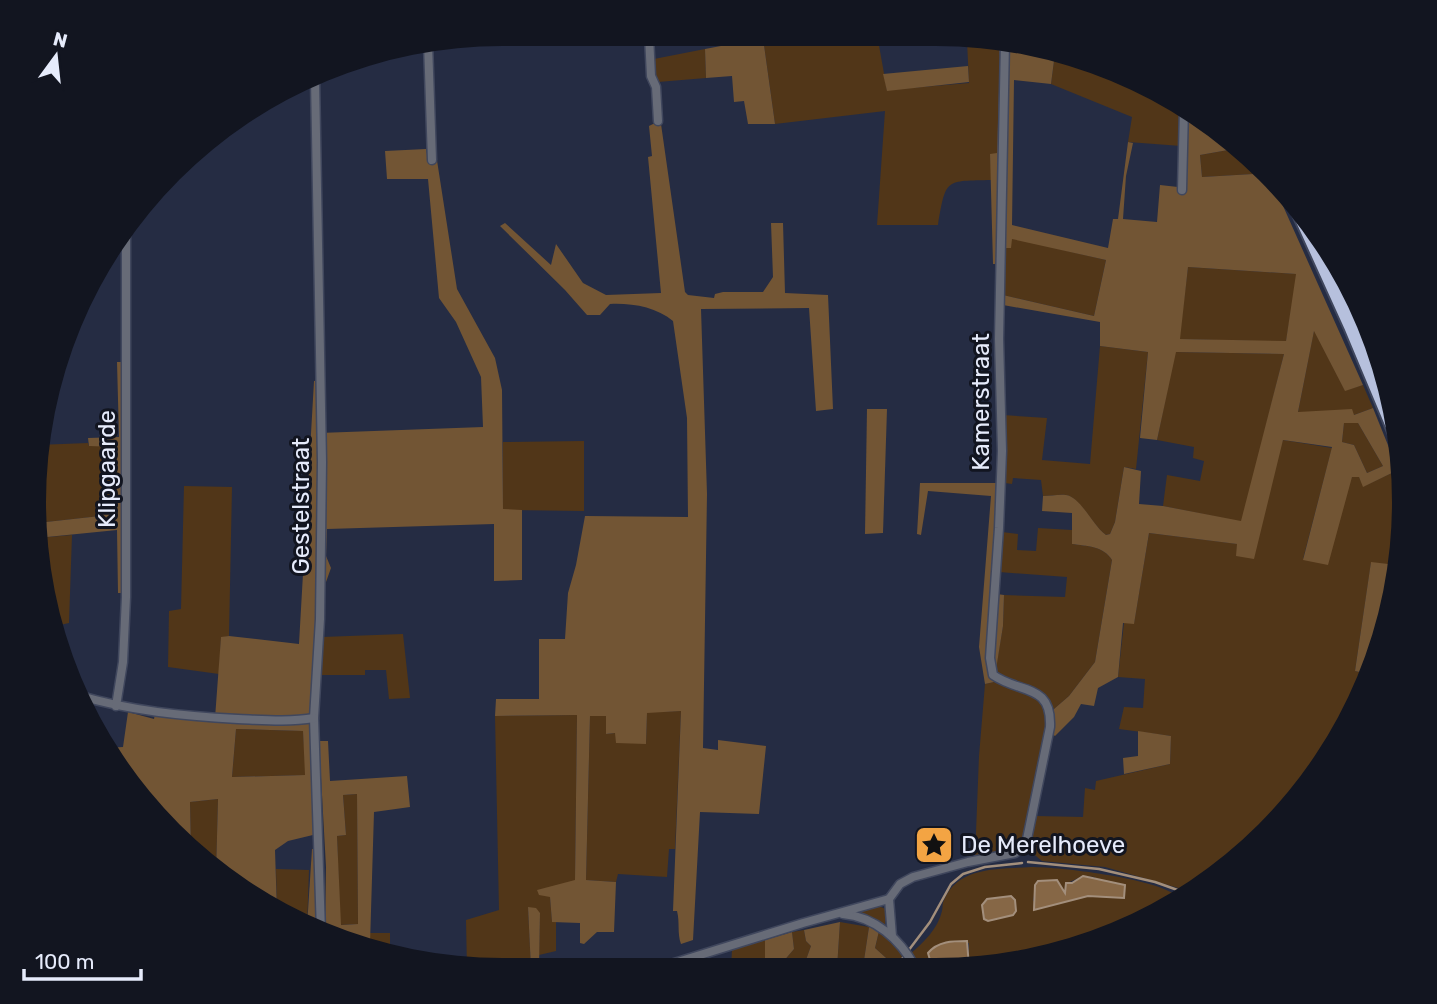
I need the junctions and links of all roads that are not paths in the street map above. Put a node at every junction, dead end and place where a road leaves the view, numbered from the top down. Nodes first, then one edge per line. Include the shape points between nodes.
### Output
1 (650, 46) edge
2 (428, 51) edge
3 (1005, 51) edge
4 (315, 86) edge
5 (1184, 119) edge
6 (658, 121) dead end
7 (432, 160) dead end
8 (1182, 190) dead end
9 (126, 243) edge
10 (1318, 253) edge
11 (1377, 388) edge
12 (90, 699) edge
13 (116, 706) junction
14 (314, 718) junction
15 (889, 899) junction
16 (840, 914) junction
17 (321, 921) edge
18 (892, 936) junction
19 (691, 958) edge
20 (910, 958) edge

1 - 6 street
2 - 7 street
3 - 15 street, Kamerstraat via 999,339 1002,451 990,658 993,675 1030,689 1046,702 1050,727 1026,844 1014,853 913,877 900,884
4 - 14 street, Gestelstraat via 322,474
5 - 8 street
9 - 13 street, Klipgaarde via 126,597
10 - 11 highway
12 - 13 street
13 - 14 street via 212,718
14 - 17 street, Gestelstraat
15 - 16 street
15 - 18 street
16 - 18 street via 872,922
16 - 19 street
18 - 20 street

